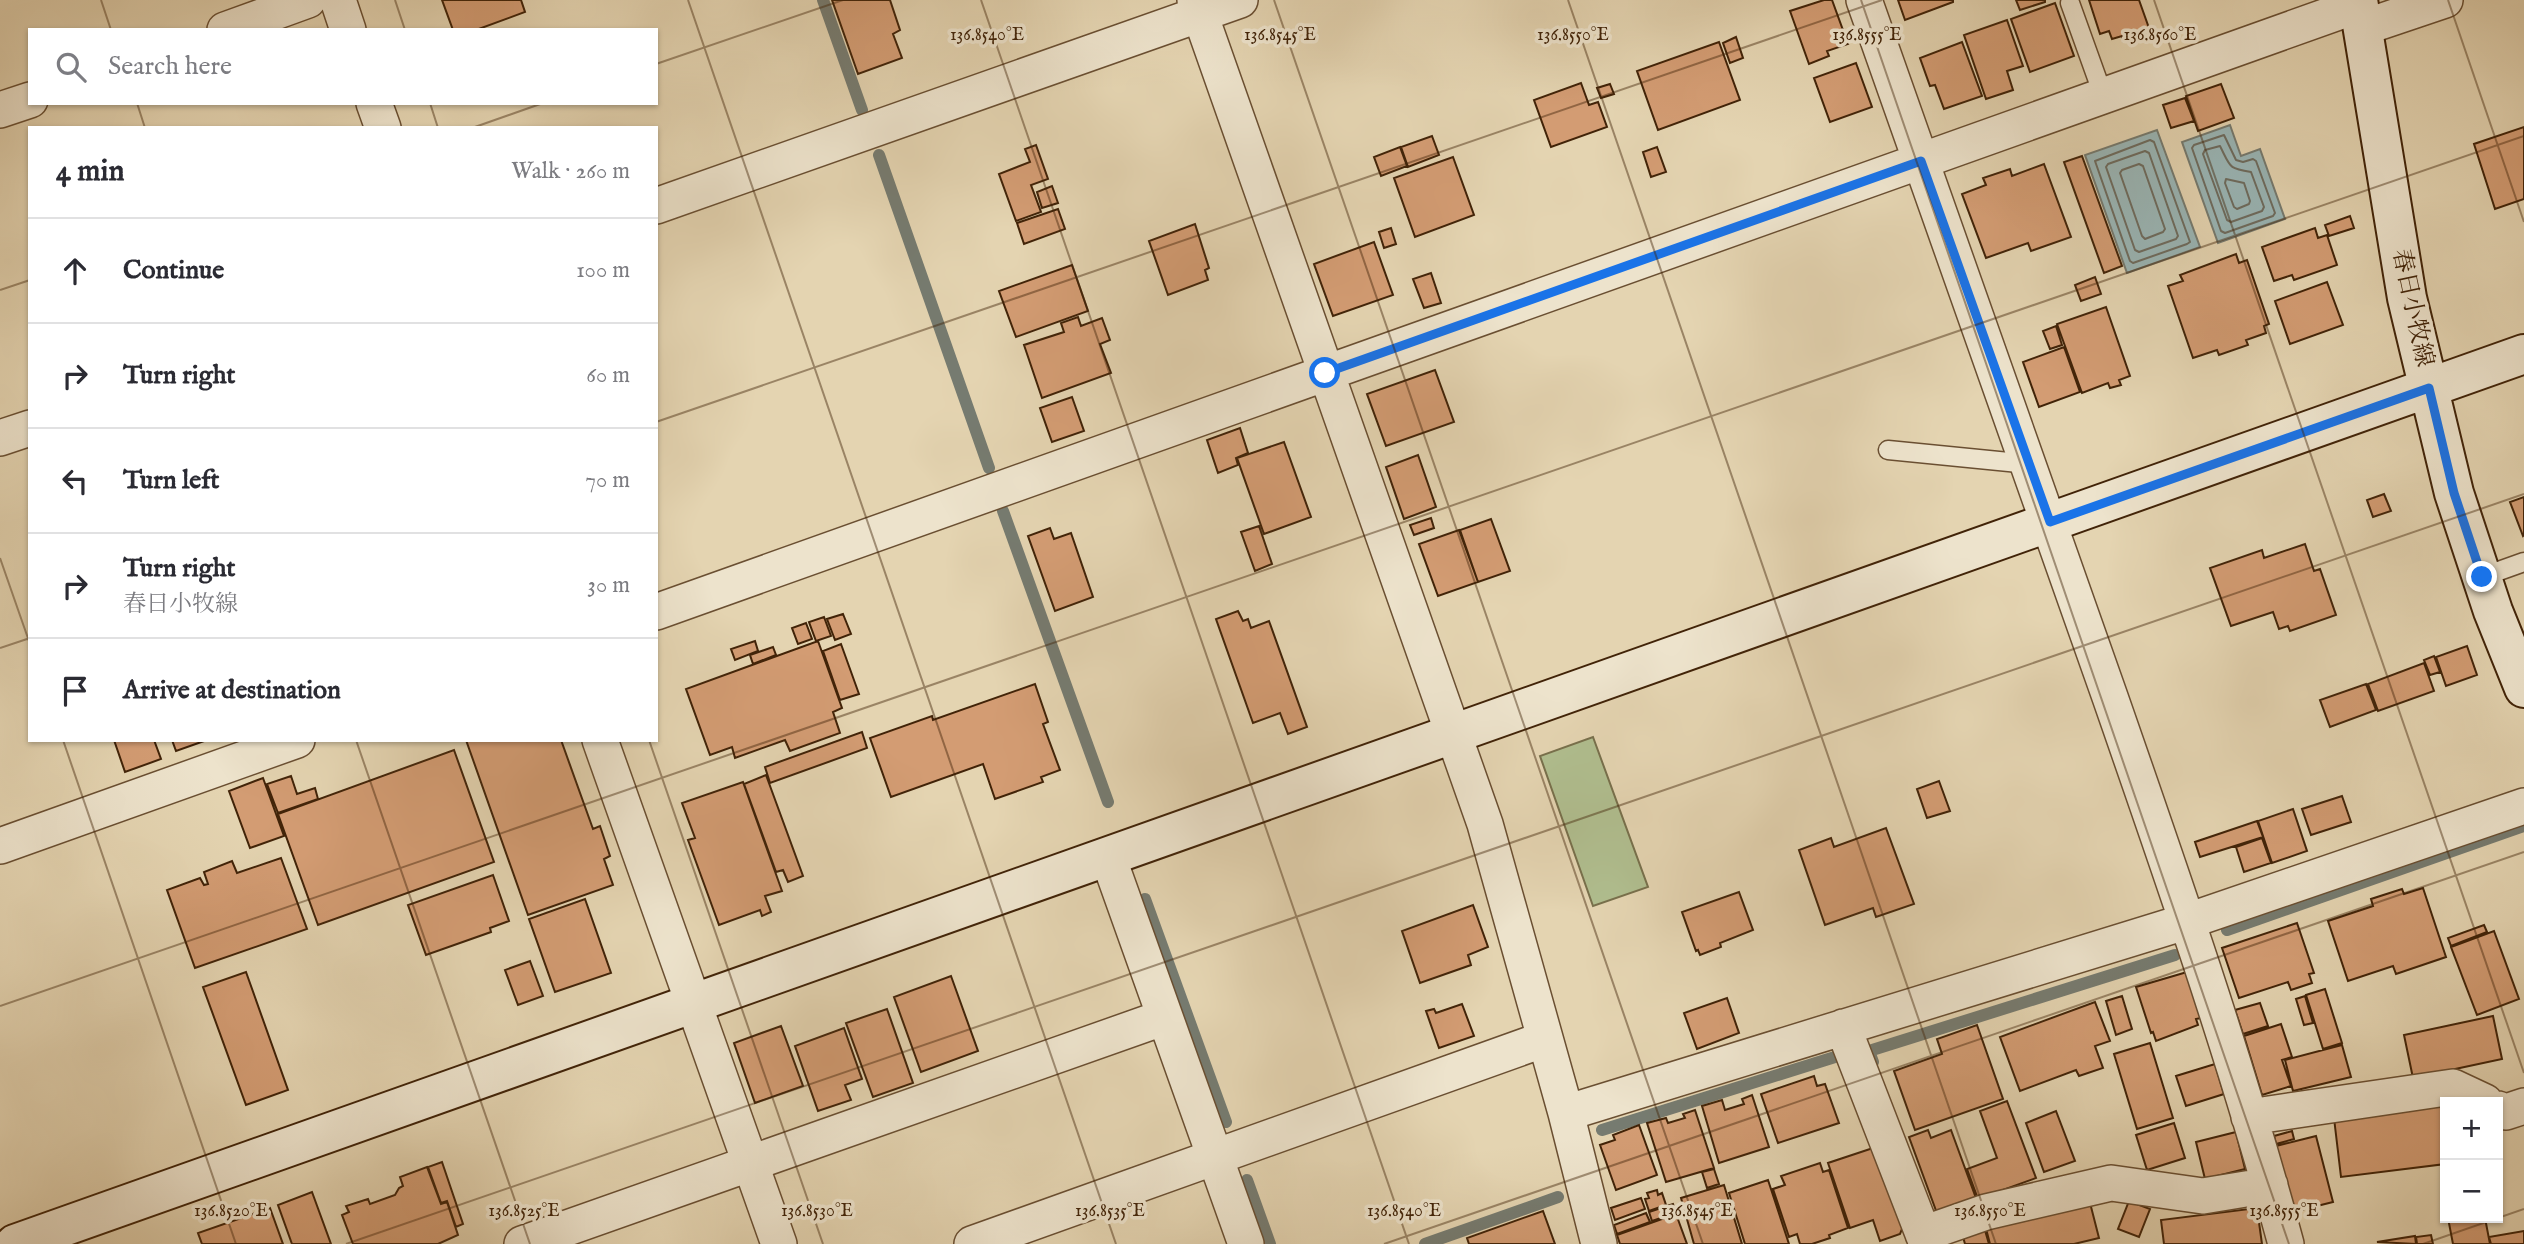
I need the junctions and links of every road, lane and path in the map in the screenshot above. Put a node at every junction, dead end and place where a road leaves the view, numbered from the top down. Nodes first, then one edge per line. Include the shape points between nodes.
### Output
1 (308, 0) edge
2 (338, 0) edge
3 (1240, 0) edge
4 (1864, 0) edge
5 (2445, 0) edge
6 (2070, 2) dead end
7 (1197, 7) edge
8 (2359, 11) edge
9 (231, 28) edge
10 (347, 28) edge
11 (2103, 96) junction
12 (28, 101) edge
13 (375, 105) edge
14 (0, 110) edge
15 (382, 126) edge
16 (1921, 161) junction
17 (658, 205) edge
18 (2524, 354) edge
19 (1325, 373) junction
20 (2429, 388) junction
21 (28, 429) edge
22 (0, 438) edge
23 (1888, 450) dead end
24 (2029, 464) junction
25 (2050, 522) junction
26 (2524, 562) edge
27 (2482, 577) junction
28 (658, 611) edge
29 (2524, 688) edge
30 (1452, 734) junction
31 (291, 742) edge
32 (601, 742) edge
33 (2524, 806) edge
34 (0, 846) edge
35 (1108, 856) junction
36 (2188, 921) junction
37 (694, 1003) junction
38 (1165, 1017) junction
39 (1843, 1027) junction
40 (1545, 1039) junction
41 (2474, 1097) edge
42 (2524, 1106) edge
43 (2503, 1111) edge
44 (1566, 1113) junction
45 (2249, 1117) junction
46 (1215, 1158) junction
47 (750, 1163) junction
48 (2270, 1185) junction
49 (1925, 1239) edge
50 (15, 1244) edge
51 (522, 1244) edge
52 (779, 1244) edge
53 (972, 1244) edge
54 (1246, 1244) edge
55 (1599, 1244) edge
56 (2286, 1244) edge

1 - 9 street
2 - 10 street
3 - 7 street
4 - 16 street
5 - 8 street
6 - 11 lane
7 - 17 street
7 - 19 street
8 - 11 street
8 - 20 street, 春日小牧線 via 2407,298
11 - 16 street
12 - 14 street
13 - 15 street
16 - 19 street
16 - 24 street
18 - 20 street
19 - 28 street
19 - 30 street
20 - 25 street
20 - 27 street, 春日小牧線 via 2454,493
21 - 22 street
23 - 24 lane
24 - 25 street
25 - 30 street
25 - 36 street
26 - 27 lane
27 - 29 street, 春日小牧線
30 - 35 street
30 - 40 street via 1485,824
31 - 34 street
32 - 37 street
33 - 36 street
35 - 37 street
35 - 38 street
36 - 39 street
36 - 45 street
37 - 47 street
37 - 50 street
38 - 46 street
38 - 47 street
39 - 44 street
39 - 49 street
40 - 44 street
40 - 46 street
41 - 45 street via 2453,1087
42 - 43 street
44 - 55 street
45 - 48 street
46 - 53 street
46 - 54 street
47 - 51 street
47 - 52 street
48 - 49 street via 2203,1196 2111,1183 1986,1212
48 - 56 street

